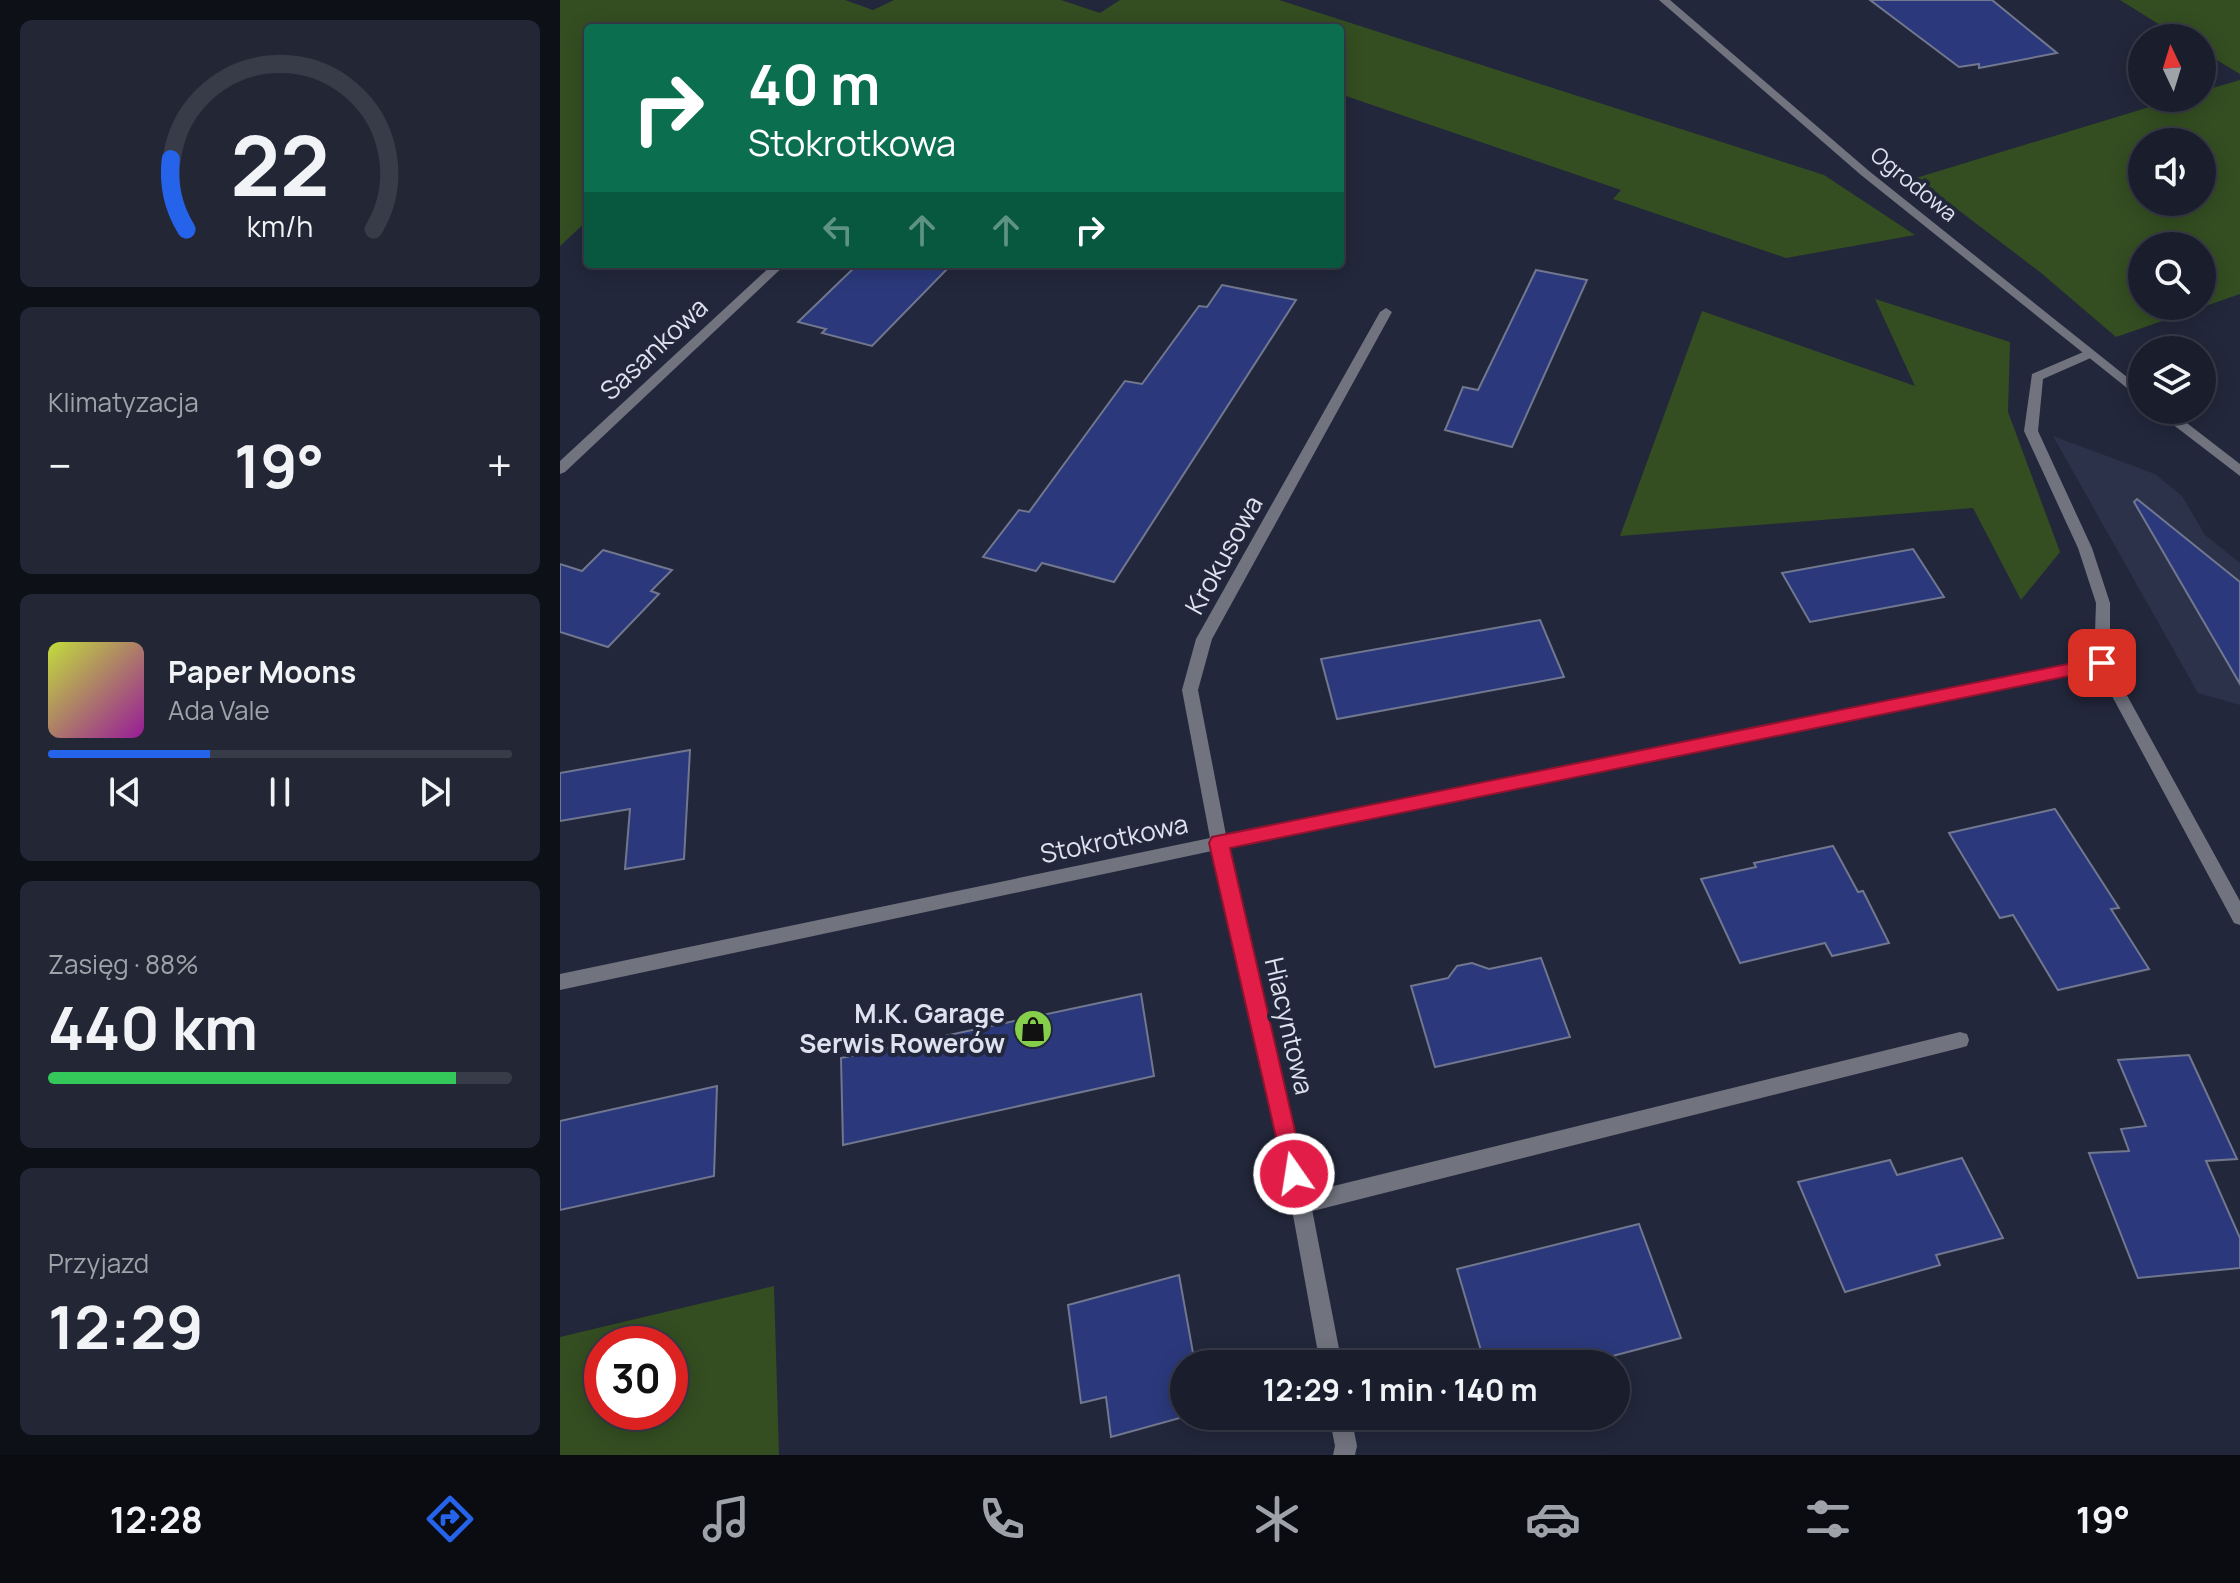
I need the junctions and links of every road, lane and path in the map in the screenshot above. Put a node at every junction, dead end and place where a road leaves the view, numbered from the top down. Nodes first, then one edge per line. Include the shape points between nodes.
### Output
1 (1664, 0) edge
2 (776, 268) edge
3 (1386, 312) dead end
4 (2088, 354) junction
5 (2128, 385) edge
6 (2179, 424) edge
7 (560, 469) edge
8 (2240, 471) edge
9 (2102, 663) junction
10 (1219, 843) junction
11 (2240, 918) edge
12 (560, 982) edge
13 (1960, 1040) dead end
14 (1301, 1204) junction
15 (1328, 1350) edge
16 (1343, 1430) edge
17 (1344, 1455) edge

1 - 4 street, Ogrodowa
2 - 7 street, Sasankowa
3 - 10 street, Krokusowa via 1204,639 1190,690
4 - 5 street, Ogrodowa
4 - 9 street via 2037,377 2031,431 2085,548 2103,603
6 - 8 street
9 - 10 street, Stokrotkowa
9 - 11 street
10 - 12 street, Stokrotkowa
10 - 14 street, Hiacyntowa
13 - 14 street
14 - 15 street, Hiacyntowa
16 - 17 street

